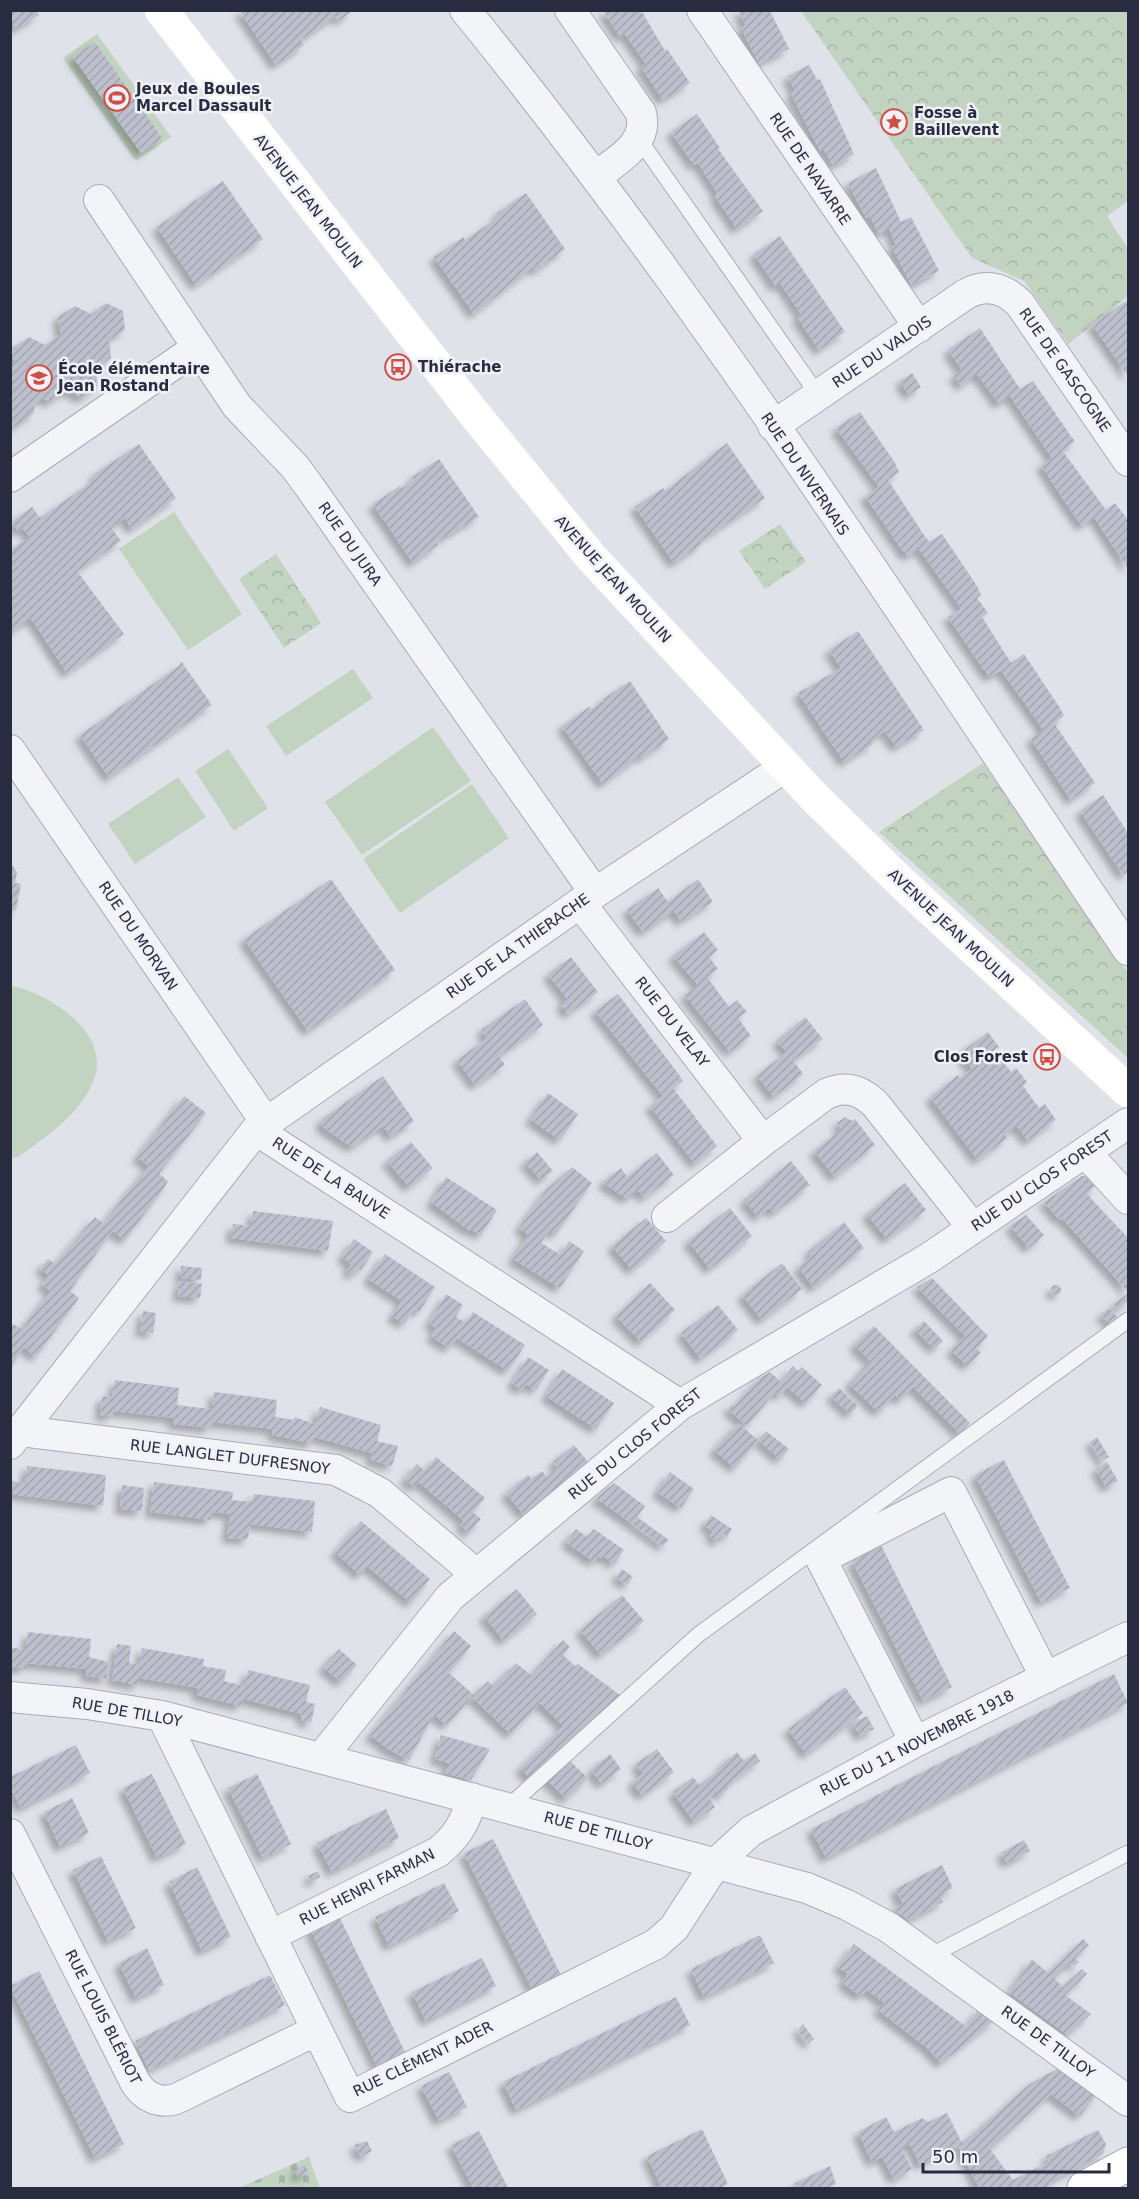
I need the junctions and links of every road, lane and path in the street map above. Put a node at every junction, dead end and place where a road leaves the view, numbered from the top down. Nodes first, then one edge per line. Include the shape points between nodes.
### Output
1 (161, 10) edge
2 (465, 10) edge
3 (570, 10) edge
4 (702, 10) edge
5 (639, 139) junction
6 (597, 176) junction
7 (99, 200) dead end
8 (994, 288) joint
9 (919, 327) junction
10 (197, 348) junction
11 (818, 395) junction
12 (773, 426) junction
13 (1128, 461) edge
14 (10, 477) edge
15 (10, 750) edge
16 (785, 766) junction
17 (588, 898) junction
18 (1128, 950) edge
19 (1128, 1090) edge
20 (1128, 1123) edge
21 (260, 1125) junction
22 (764, 1141) junction
23 (1085, 1152) junction
24 (1128, 1199) edge
25 (667, 1217) dead end
26 (973, 1228) junction
27 (1128, 1320) edge
28 (680, 1405) junction
29 (16, 1438) edge
30 (476, 1574) junction
31 (1125, 1647) edge
32 (1046, 1678) junction
33 (10, 1697) edge
34 (162, 1716) junction
35 (915, 1742) junction
36 (321, 1758) junction
37 (472, 1798) junction
38 (508, 1808) junction
39 (10, 1834) edge
40 (1128, 1853) edge
41 (716, 1863) junction
42 (270, 1936) junction
43 (930, 1956) junction
44 (317, 2030) junction
45 (1128, 2101) edge
46 (1128, 2164) edge
47 (1084, 2188) edge

1 - 16 street, AVENUE JEAN MOULIN via 556,517
2 - 6 street, RUE DU NIVERNAIS
3 - 5 street via 641,113
4 - 9 street, RUE DE NAVARRE
5 - 6 street
5 - 11 lane
6 - 12 street, RUE DU NIVERNAIS
7 - 10 street, RUE DU JURA
8 - 9 street, RUE DU VALOIS via 973,290
8 - 13 street, RUE DE GASCOGNE via 1020,304
9 - 11 street, RUE DU VALOIS
10 - 14 street
10 - 17 street, RUE DU JURA via 246,417 309,486
11 - 12 street, RUE DU VALOIS
12 - 18 street, RUE DU NIVERNAIS
15 - 21 street, RUE DU MORVAN
16 - 17 street, RUE DE LA THIERACHE
16 - 19 street, AVENUE JEAN MOULIN via 903,884
17 - 21 street, RUE DE LA THIERACHE
17 - 22 street, RUE DU VELAY
20 - 23 street, RUE DU CLOS FOREST
21 - 28 street, RUE DE LA BAUVE
21 - 29 street, RUE DE LA BAUVE
22 - 25 street
22 - 26 street via 826,1094 836,1089 859,1092 876,1105
23 - 24 street
23 - 26 street, RUE DU CLOS FOREST
26 - 28 street, RUE DU CLOS FOREST
27 - 38 lane via 698,1635
28 - 30 street, RUE DU CLOS FOREST
29 - 30 street, RUE LANGLET DUFRESNOY via 336,1470 380,1493
30 - 36 street, RUE DU CLOS FOREST via 429,1620
31 - 32 street, RUE DU 11 NOVEMBRE 1918
32 - 35 street, RUE DU 11 NOVEMBRE 1918
32 - 35 street via 951,1492 821,1559
33 - 34 street, RUE DE TILLOY
34 - 36 street, RUE DE TILLOY
34 - 42 street, RUE CLÉMENT ADER
35 - 41 street, RUE DU 11 NOVEMBRE 1918 via 766,1821
36 - 37 street, RUE DE TILLOY
37 - 38 street, RUE DE TILLOY
37 - 42 street, RUE HENRI FARMAN via 464,1824 438,1852
38 - 41 street, RUE DE TILLOY
39 - 44 street, RUE LOUIS BLÉRIOT via 25,1874 135,2082 149,2097 176,2099
40 - 43 lane
41 - 43 street, RUE DE TILLOY via 789,1882 838,1901
41 - 44 street, RUE CLÉMENT ADER via 674,1928 656,1944 350,2097
42 - 44 street, RUE CLÉMENT ADER
43 - 45 street, RUE DE TILLOY
46 - 47 street

